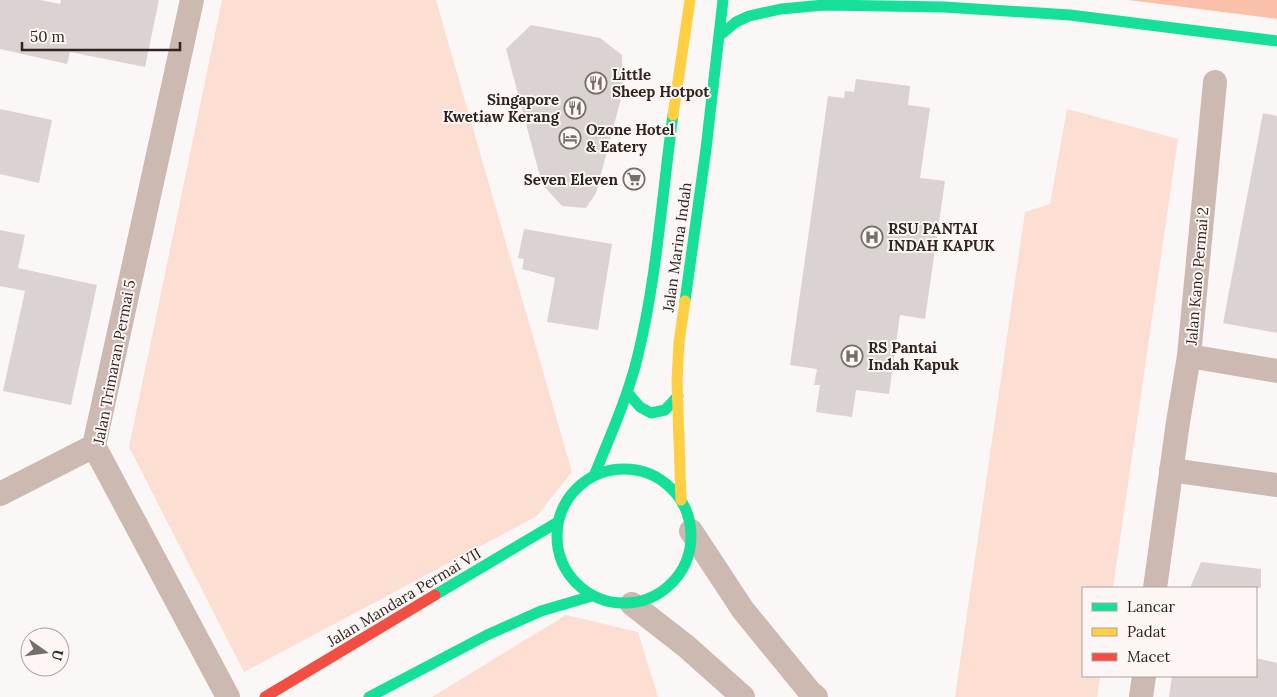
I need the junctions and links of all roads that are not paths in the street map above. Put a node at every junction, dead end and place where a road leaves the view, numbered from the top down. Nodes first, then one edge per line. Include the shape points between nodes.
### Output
1 (192, 0) edge
2 (690, 0) edge
3 (723, 0) edge
4 (798, 0) edge
5 (817, 5) junction
6 (719, 36) junction
7 (1277, 41) edge
8 (1215, 82) dead end
9 (1189, 356) junction
10 (1277, 371) edge
11 (627, 392) junction
12 (678, 396) junction
13 (94, 446) junction
14 (1171, 470) junction
15 (594, 476) junction
16 (1277, 485) edge
17 (0, 494) edge
18 (680, 500) junction
19 (558, 522) junction
20 (691, 531) junction
21 (1155, 587) edge
22 (592, 596) junction
23 (632, 604) junction
24 (1144, 677) edge
25 (377, 695) edge
26 (228, 697) edge
27 (266, 697) edge
28 (744, 697) edge
29 (816, 697) edge
30 (1141, 697) edge

1 - 13 street, Jalan Trimaran Permai 5
2 - 11 main road, Jalan Marina Indah via 646,320
3 - 6 main road, Jalan Marina Indah
4 - 5 main road
5 - 6 main road via 749,16
5 - 7 main road via 944,7 1070,15
6 - 12 main road, Jalan Marina Indah via 679,342
8 - 9 street, Jalan Kano Permai 2
9 - 10 street
9 - 14 street, Jalan Kano Permai 2
11 - 12 main road via 640,407 651,413 665,410
11 - 15 main road, Jalan Marina Indah
12 - 18 main road, Jalan Marina Indah
13 - 17 street
13 - 26 street, Jalan Trimaran Permai 5
14 - 16 street
14 - 21 street, Jalan Kano Permai 2
15 - 18 main road via 617,469 641,471 664,482
15 - 19 main road via 569,498
18 - 20 main road via 688,515
19 - 22 main road via 557,544 563,565 575,583
19 - 27 main road, Jalan Mandara Permai VII
20 - 23 main road via 688,557 676,579 656,596
20 - 29 street via 743,610
22 - 23 main road via 612,603
22 - 25 main road via 541,611 487,635
23 - 28 street
24 - 30 street

